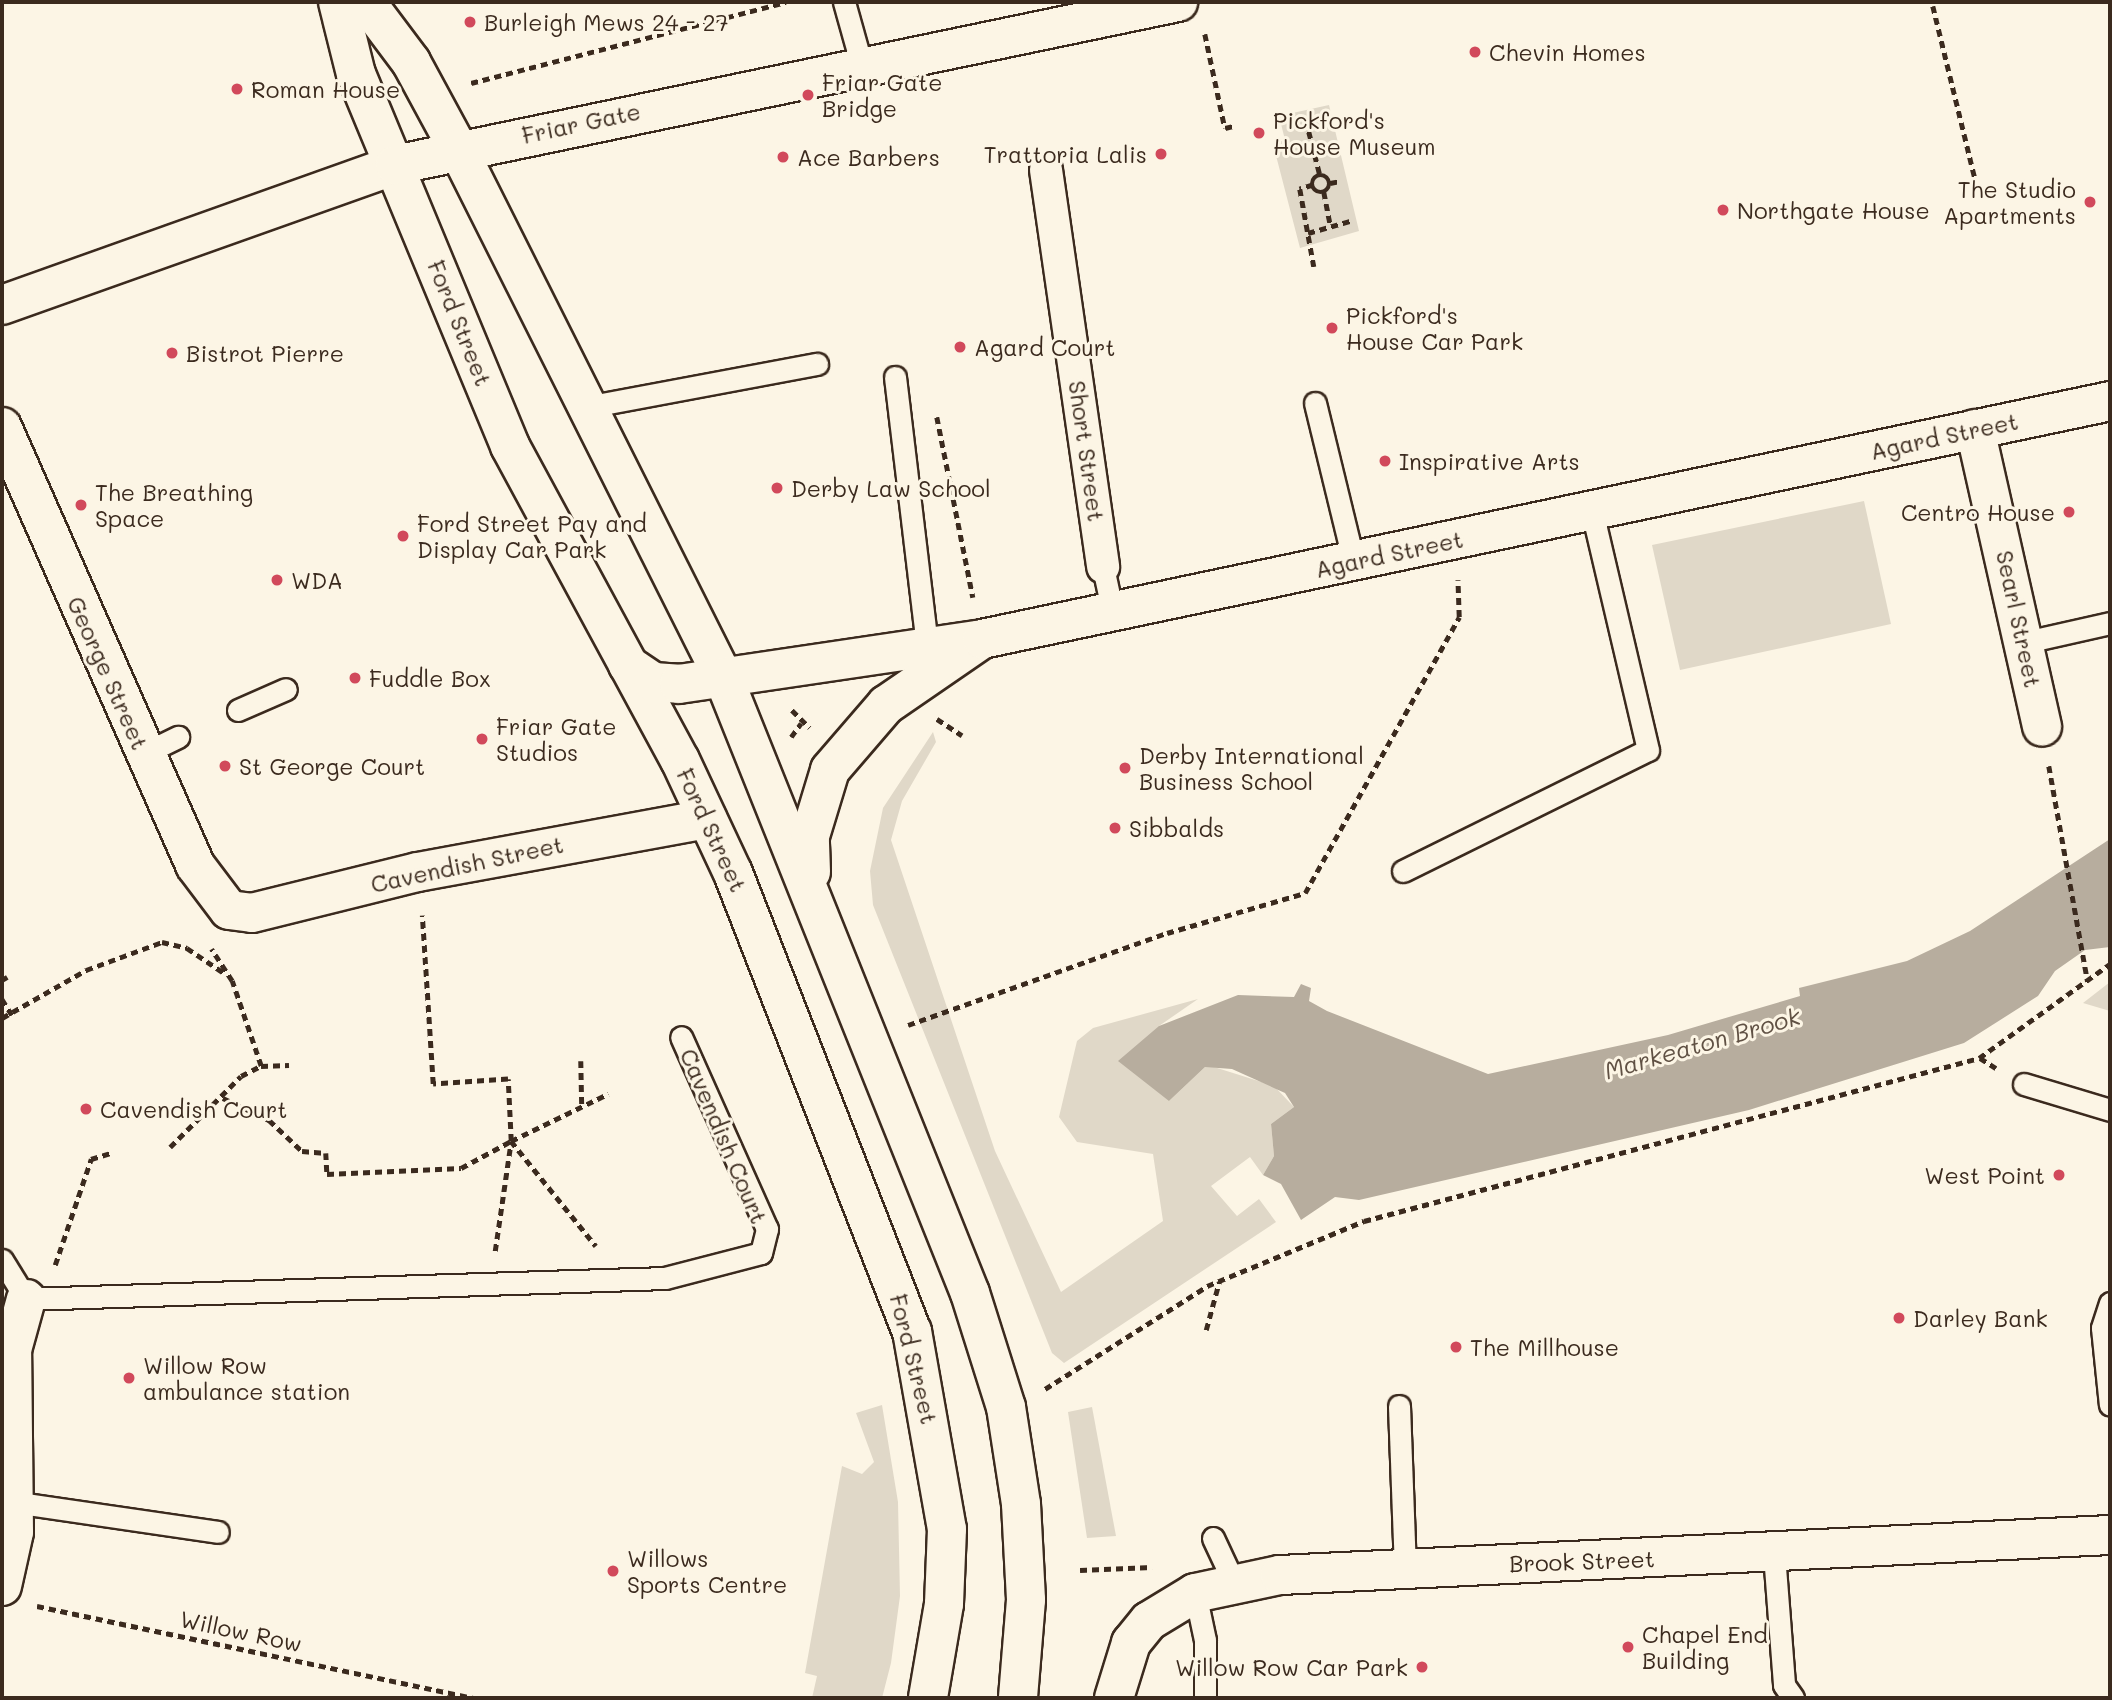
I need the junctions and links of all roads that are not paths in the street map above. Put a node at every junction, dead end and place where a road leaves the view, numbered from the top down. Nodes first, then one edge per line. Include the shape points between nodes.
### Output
1 (338, 2) edge
2 (366, 2) edge
3 (844, 2) edge
4 (1190, 13) edge
5 (861, 63) junction
6 (458, 149) junction
7 (395, 164) junction
8 (1046, 170) dead end
9 (4, 298) edge
10 (817, 364) dead end
11 (895, 377) dead end
12 (2110, 401) edge
13 (1315, 403) dead end
14 (592, 406) junction
15 (2, 427) edge
16 (1975, 429) junction
17 (1592, 512) junction
18 (1354, 563) junction
19 (1103, 567) joint
20 (1112, 609) junction
21 (2110, 623) edge
22 (982, 639) junction
23 (2026, 642) junction
24 (927, 644) junction
25 (628, 665) junction
26 (724, 679) junction
27 (286, 690) dead end
28 (238, 710) dead end
29 (2042, 727) road end
30 (707, 819) junction
31 (1403, 871) dead end
32 (812, 885) junction
33 (229, 910) joint
34 (681, 1037) dead end
35 (2024, 1084) dead end
36 (2110, 1110) edge
37 (2, 1260) edge
38 (35, 1299) junction
39 (2110, 1303) edge
40 (2110, 1405) edge
41 (1399, 1406) dead end
42 (8, 1501) edge
43 (218, 1532) dead end
44 (2110, 1535) edge
45 (1215, 1543) road end
46 (1774, 1554) junction
47 (1405, 1568) junction
48 (1235, 1585) junction
49 (1195, 1593) junction
50 (12, 1594) edge
51 (929, 1698) edge
52 (1018, 1698) edge
53 (1114, 1698) edge
54 (1205, 1698) edge
55 (1793, 1698) edge

1 - 7 main road, Ford Street via 356,74
2 - 6 main road
3 - 5 lane
4 - 5 main road, Friar Gate
5 - 6 main road, Friar Gate
6 - 7 main road, Friar Gate
6 - 14 main road
7 - 9 main road, Friar Gate
7 - 25 main road, Ford Street via 510,446
8 - 19 street, Short Street
10 - 14 lane
11 - 24 lane
12 - 16 main road, Agard Street
13 - 18 lane
14 - 26 main road
15 - 33 main road, George Street via 161,745 205,884
16 - 17 main road, Agard Street
16 - 23 main road, Searl Street
17 - 18 main road, Agard Street
17 - 31 lane via 1648,750
18 - 20 main road, Agard Street
19 - 20 lane
20 - 22 main road, Agard Street
21 - 23 lane
22 - 24 main road
22 - 32 main road, Agard Street via 876,713 830,770 810,836
23 - 29 main road, Searl Street
24 - 26 main road
25 - 26 main road via 653,682
25 - 30 main road, Ford Street
26 - 32 main road
27 - 28 lane
30 - 33 main road, Cavendish Street via 418,872 252,913
30 - 51 main road, Ford Street via 778,976 912,1331 947,1529 944,1604
32 - 52 main road via 989,1346 1014,1450 1024,1528
34 - 38 lane, Cavendish Court via 767,1229 761,1253 665,1278 624,1281
35 - 36 lane
37 - 38 lane
38 - 42 main road via 12,1350
39 - 40 lane via 2102,1328
41 - 47 lane
42 - 43 lane
42 - 50 main road via 15,1532
44 - 46 main road, Brook Street
45 - 48 lane
46 - 47 main road, Brook Street
46 - 55 lane via 1784,1685
47 - 48 main road, Brook Street via 1280,1575
48 - 49 main road, Brook Street
49 - 53 main road, Brook Street via 1149,1620 1131,1643
49 - 54 lane via 1205,1640

